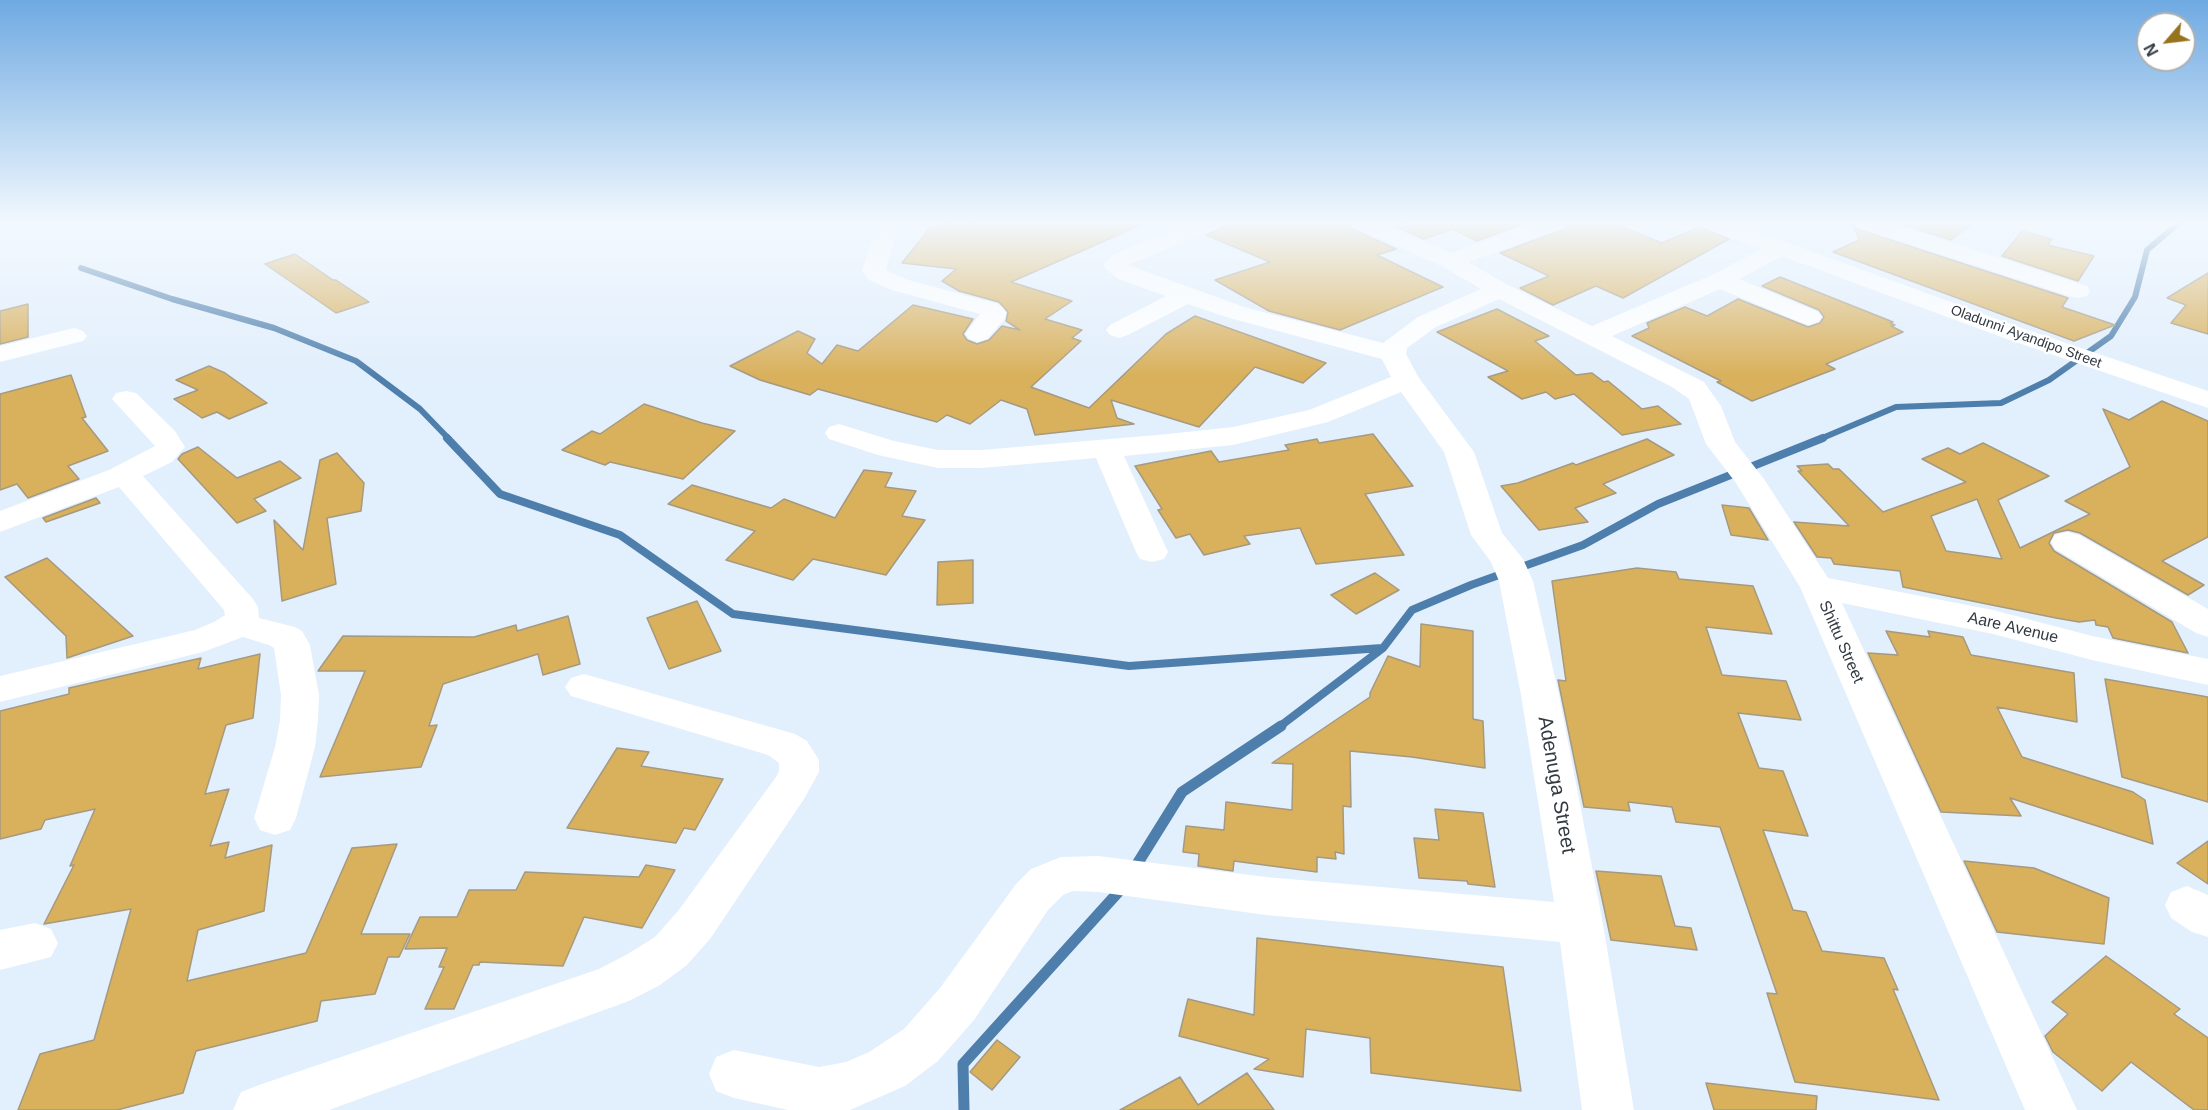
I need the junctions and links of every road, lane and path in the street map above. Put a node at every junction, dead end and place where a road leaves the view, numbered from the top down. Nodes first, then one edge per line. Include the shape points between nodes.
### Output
1 (876, 274) edge
2 (1126, 274) edge
3 (1472, 274) edge
4 (1732, 274) edge
5 (1852, 274) edge
6 (2025, 274) edge
7 (1720, 280) junction
8 (1499, 290) junction
9 (2078, 291) dead end
10 (1186, 295) junction
11 (1809, 317) dead end
12 (1119, 330) dead end
13 (978, 334) dead end
14 (1593, 335) junction
15 (74, 336) dead end
16 (0, 354) edge
17 (1393, 354) junction
18 (1406, 380) junction
19 (126, 399) dead end
20 (2208, 400) edge
21 (839, 433) dead end
22 (1106, 448) junction
23 (120, 476) junction
24 (0, 522) edge
25 (2067, 542) dead end
26 (1152, 552) dead end
27 (1817, 587) junction
28 (239, 624) junction
29 (2208, 625) edge
30 (2208, 672) edge
31 (584, 687) dead end
32 (0, 690) edge
33 (275, 818) dead end
34 (1580, 924) junction
35 (734, 1074) dead end
36 (258, 1110) edge
37 (1608, 1110) edge
38 (2051, 1110) edge

1 - 13 street via 900,285 989,309 994,313 992,319
2 - 10 street
3 - 8 street, Shittu Street
4 - 7 street
5 - 20 street, Oladunni Ayandipo Street
6 - 9 street
7 - 11 street
7 - 14 street
8 - 14 street, Shittu Street
8 - 17 street via 1427,322 1395,345
10 - 12 street
10 - 17 street
14 - 27 street, Shittu Street via 1694,388 1707,406 1721,444 1749,479
15 - 16 street
17 - 18 street, Adenuga Street
18 - 22 street via 1318,416 1272,428 1233,436
18 - 34 street, Adenuga Street via 1459,452 1487,535 1511,570 1540,696
19 - 23 street via 165,437 170,447 162,456
21 - 22 street via 888,449 938,459
22 - 26 street
23 - 24 street
23 - 28 street via 128,478 241,607
25 - 29 street
27 - 30 street, Aare Avenue via 1993,622
27 - 38 street, Shittu Street
28 - 32 street via 203,640
28 - 33 street via 282,636 292,645 300,694 299,720
31 - 36 street via 781,744 799,760 799,772 790,788 694,925 671,951 612,986
34 - 35 street via 1266,896 1098,874 1061,874 1032,897 957,1004 921,1045 887,1069 849,1086 819,1092
34 - 37 street, Adenuga Street

